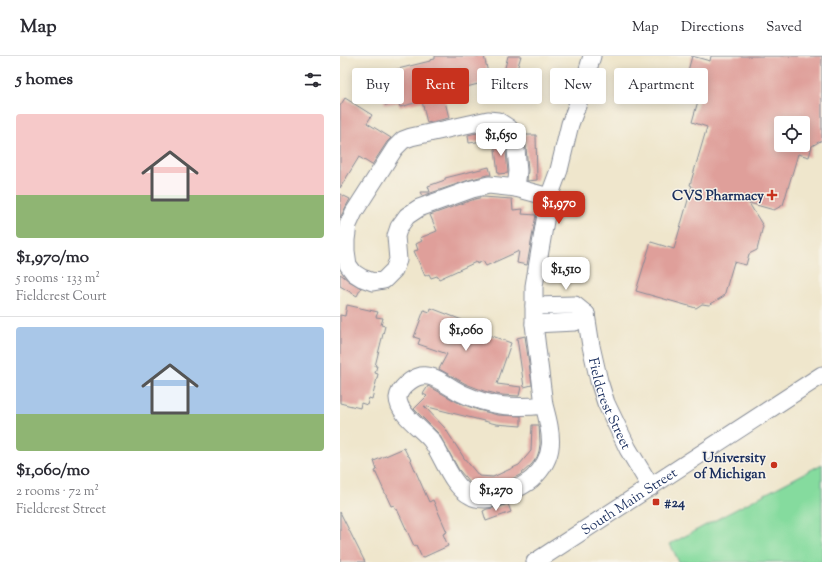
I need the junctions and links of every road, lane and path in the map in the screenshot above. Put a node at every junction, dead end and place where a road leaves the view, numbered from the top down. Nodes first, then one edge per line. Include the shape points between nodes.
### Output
1 (592, 56) edge
2 (516, 188) junction
3 (549, 197) junction
4 (534, 306) junction
5 (586, 314) junction
6 (534, 324) junction
7 (822, 375) edge
8 (544, 405) junction
9 (651, 487) junction
10 (535, 562) edge

1 - 3 street
2 - 2 street via 489,185 472,189 419,208 407,216 396,236 398,260 394,270 384,280 373,282 362,278 348,265 348,225 395,148 403,140 488,120 498,121 509,128 515,138 518,171
2 - 3 street
3 - 4 street via 534,286
4 - 5 street via 575,305
4 - 6 street
5 - 6 street via 575,322
5 - 9 street, Fieldcrest Street via 591,346 606,403 628,449
6 - 8 street
7 - 9 street, South Main Street
8 - 8 street via 551,442 549,456 543,467 527,483 501,496 478,499 459,488 430,439 404,414 398,398 405,385 421,376 439,380 453,389 492,404 530,407
9 - 10 street, South Main Street

